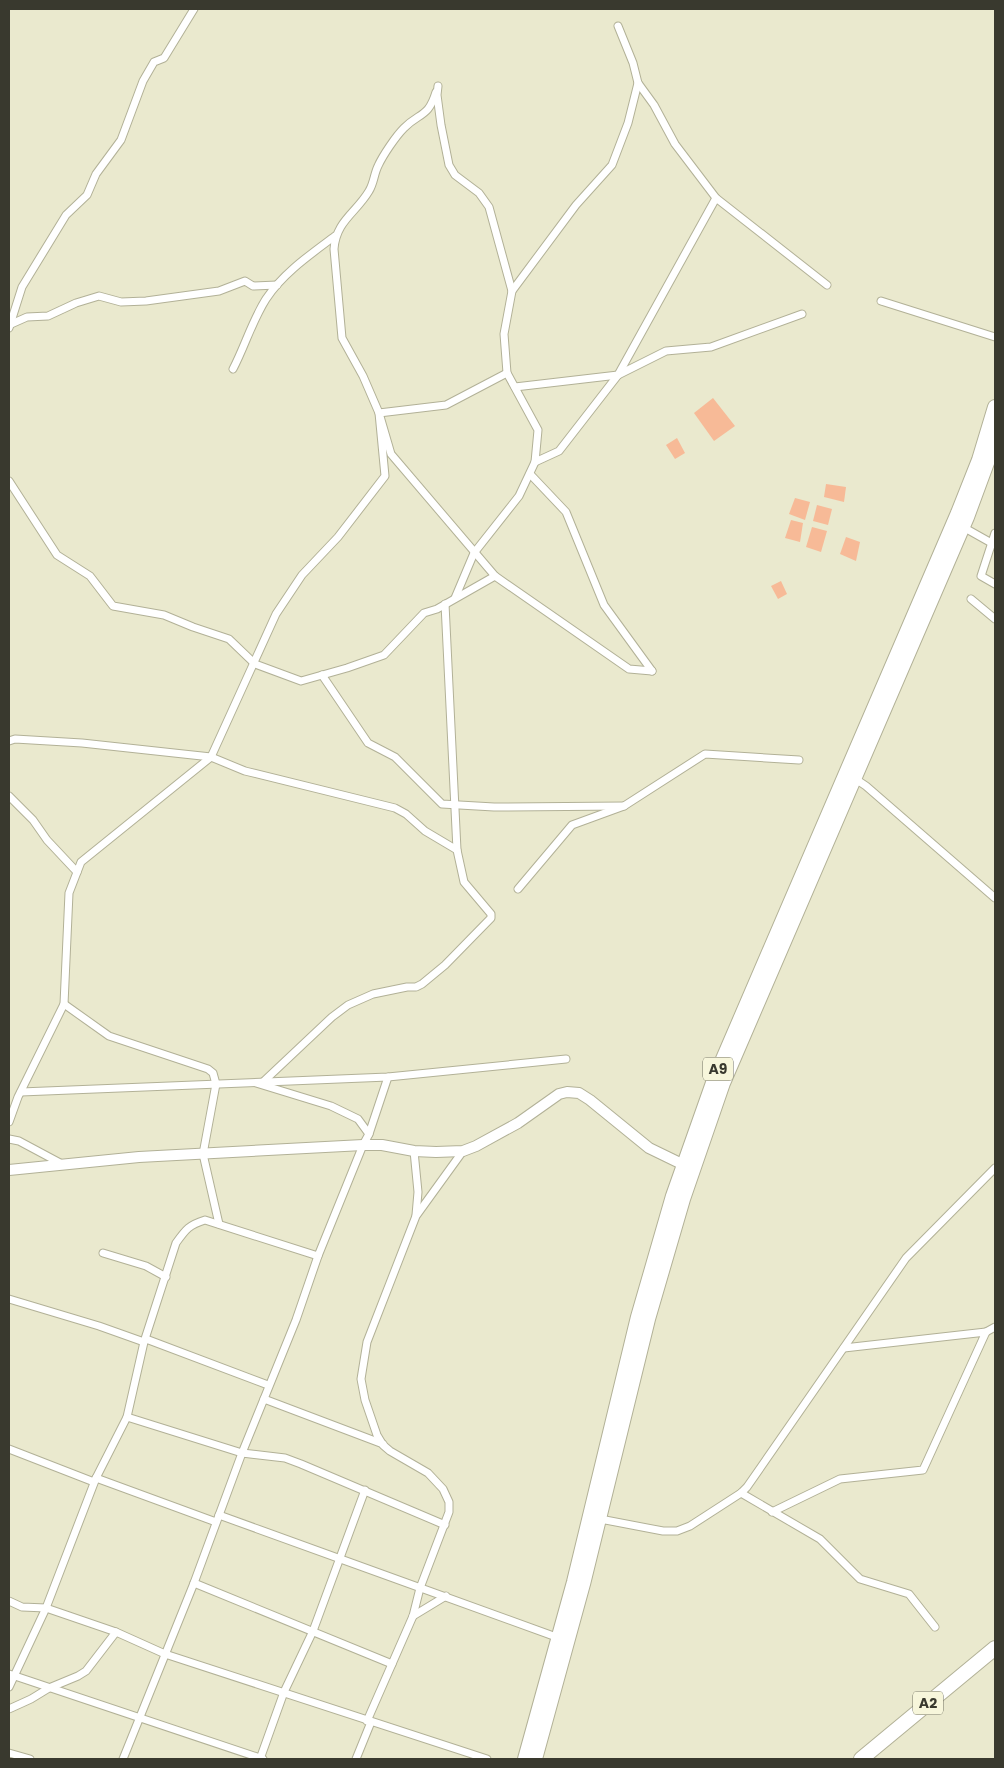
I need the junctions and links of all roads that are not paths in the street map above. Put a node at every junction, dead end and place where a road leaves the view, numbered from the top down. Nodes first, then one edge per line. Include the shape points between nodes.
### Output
1 (194, 9) edge
2 (618, 26) dead end
3 (638, 83) junction
4 (716, 198) junction
5 (335, 236) junction
6 (277, 285) junction
7 (827, 285) dead end
8 (512, 291) junction
9 (881, 300) dead end
10 (802, 314) dead end
11 (9, 327) edge
12 (995, 337) edge
13 (233, 369) dead end
14 (507, 373) junction
15 (618, 375) junction
16 (515, 387) junction
17 (995, 407) edge
18 (379, 413) junction
19 (995, 441) edge
20 (535, 462) junction
21 (530, 474) junction
22 (9, 481) edge
23 (963, 527) junction
24 (995, 533) edge
25 (994, 544) edge
26 (474, 553) junction
27 (495, 576) junction
28 (995, 584) edge
29 (455, 598) junction
30 (971, 600) dead end
31 (445, 604) junction
32 (995, 619) edge
33 (255, 664) junction
34 (322, 675) junction
35 (9, 741) edge
36 (211, 757) junction
37 (799, 760) dead end
38 (854, 778) junction
39 (9, 796) edge
40 (455, 804) junction
41 (624, 806) junction
42 (457, 850) junction
43 (77, 872) junction
44 (518, 889) dead end
45 (995, 898) edge
46 (64, 1004) junction
47 (566, 1059) dead end
48 (388, 1077) junction
49 (260, 1082) junction
50 (216, 1084) junction
51 (20, 1094) junction
52 (9, 1097) edge
53 (9, 1104) edge
54 (9, 1122) edge
55 (369, 1134) junction
56 (9, 1139) edge
57 (362, 1145) junction
58 (414, 1151) junction
59 (463, 1151) junction
60 (203, 1154) junction
61 (62, 1165) junction
62 (684, 1165) junction
63 (995, 1168) edge
64 (9, 1170) edge
65 (416, 1216) junction
66 (219, 1224) junction
67 (103, 1253) dead end
68 (318, 1256) junction
69 (166, 1276) junction
70 (9, 1299) edge
71 (995, 1327) edge
72 (986, 1332) junction
73 (145, 1340) junction
74 (844, 1348) junction
75 (268, 1385) junction
76 (264, 1399) junction
77 (127, 1417) junction
78 (383, 1445) junction
79 (9, 1449) edge
80 (242, 1453) junction
81 (95, 1480) junction
82 (364, 1490) junction
83 (741, 1493) junction
84 (772, 1512) junction
85 (218, 1518) junction
86 (600, 1519) junction
87 (445, 1525) junction
88 (339, 1559) junction
89 (194, 1583) junction
90 (420, 1588) junction
91 (446, 1596) junction
92 (9, 1601) edge
93 (46, 1608) junction
94 (413, 1616) junction
95 (935, 1627) dead end
96 (313, 1631) junction
97 (116, 1632) junction
98 (559, 1638) junction
99 (995, 1648) edge
100 (166, 1654) junction
101 (392, 1664) junction
102 (12, 1675) edge
103 (9, 1687) edge
104 (49, 1688) junction
105 (284, 1692) junction
106 (9, 1709) edge
107 (140, 1718) junction
108 (369, 1721) junction
109 (9, 1753) edge
110 (30, 1759) edge
111 (123, 1759) edge
112 (261, 1759) edge
113 (356, 1759) edge
114 (487, 1759) edge
115 (525, 1759) edge
116 (535, 1759) edge
117 (861, 1759) edge

1 - 11 street via 164,58 154,62 143,81 121,140 96,174 87,195 66,215 22,287
2 - 3 street
3 - 4 street via 675,144
3 - 8 street via 612,165 576,205
4 - 7 street
4 - 15 street
5 - 6 street
5 - 8 street via 369,190 378,165 398,135 427,112 438,86 449,165 455,175 479,193 489,207
5 - 18 street via 342,338
6 - 11 street via 252,286 246,281 219,291 146,301 121,302 100,296 48,316 27,317
6 - 13 street via 256,317
8 - 14 street via 504,334
9 - 12 street
10 - 15 street via 711,348 666,351
14 - 16 street
14 - 18 street via 446,405
15 - 16 street
15 - 20 street via 559,451
16 - 20 street via 538,430
17 - 62 highway, A9 via 961,506 721,1062
18 - 26 street via 391,454
18 - 33 street via 385,476 338,537 302,576 276,614
19 - 23 highway, A9
20 - 21 street
21 - 26 street via 519,496
21 - 27 street via 566,512 604,605 652,672 629,669
22 - 33 street via 57,555 90,576 113,606 164,615 229,639
23 - 25 street
23 - 38 highway, A9
24 - 25 street
25 - 28 street via 980,576
26 - 27 street
26 - 29 street
27 - 29 street
29 - 31 street
30 - 32 street
31 - 34 street via 424,613 384,655
31 - 40 street
33 - 34 street via 301,681
33 - 36 street
34 - 40 street via 368,743 395,757 442,804
35 - 36 street via 82,742
36 - 42 street via 245,771 395,808
36 - 43 street via 81,862
37 - 41 street via 705,754
38 - 45 street
38 - 86 highway, A9 via 723,1083 702,1141 648,1320
39 - 43 street
40 - 41 street via 494,807
40 - 42 street
41 - 44 street via 572,825
42 - 49 street via 464,882 491,918 445,966 422,984 373,994 348,1005
43 - 46 street via 69,893
46 - 50 street via 109,1036 208,1069 213,1073
46 - 51 street
47 - 48 street
48 - 49 street
48 - 55 street
49 - 50 street
49 - 55 street via 331,1106 358,1119
50 - 51 street
50 - 60 street
51 - 52 street
51 - 53 street
51 - 54 street
55 - 57 street
56 - 61 street via 19,1141
57 - 58 street
57 - 60 street
57 - 68 street
58 - 59 street
58 - 65 street via 418,1192
59 - 62 street via 518,1124 559,1094 567,1092 578,1093 590,1100 649,1148
59 - 65 street
60 - 61 street
60 - 66 street
61 - 64 street
62 - 98 highway, A9 via 638,1317
63 - 74 street via 906,1258
65 - 78 street via 367,1342 362,1367 365,1400
66 - 68 street
66 - 69 street via 205,1220 185,1230 176,1243
67 - 69 street via 146,1266
68 - 75 street via 296,1320
69 - 73 street
70 - 73 street
71 - 72 street
72 - 74 street
72 - 84 street via 923,1470 840,1479
73 - 75 street
73 - 77 street
74 - 83 street
75 - 76 street
76 - 78 street
76 - 80 street
77 - 80 street
77 - 81 street
78 - 87 street via 428,1474 443,1489 449,1502
79 - 81 street
80 - 82 street via 285,1458
80 - 85 street
81 - 85 street
81 - 93 street
82 - 87 street
82 - 88 street
83 - 84 street
83 - 86 street via 677,1531
84 - 95 street via 820,1539 860,1579 910,1594
85 - 88 street
85 - 89 street
86 - 116 highway, A9
87 - 90 street
88 - 90 street
88 - 96 street
89 - 96 street
89 - 100 street
90 - 91 street
90 - 94 street
91 - 94 street
91 - 98 street
92 - 93 street via 22,1607
93 - 97 street
93 - 102 street
94 - 101 street
96 - 101 street
96 - 105 street
97 - 100 street
97 - 104 street via 86,1671
98 - 115 highway, A9
99 - 117 highway, A2
100 - 105 street
100 - 107 street
101 - 108 street
102 - 103 street
102 - 104 street
104 - 106 street
104 - 107 street
105 - 108 street
105 - 112 street
107 - 111 street
107 - 112 street
108 - 113 street
108 - 114 street
109 - 110 street

